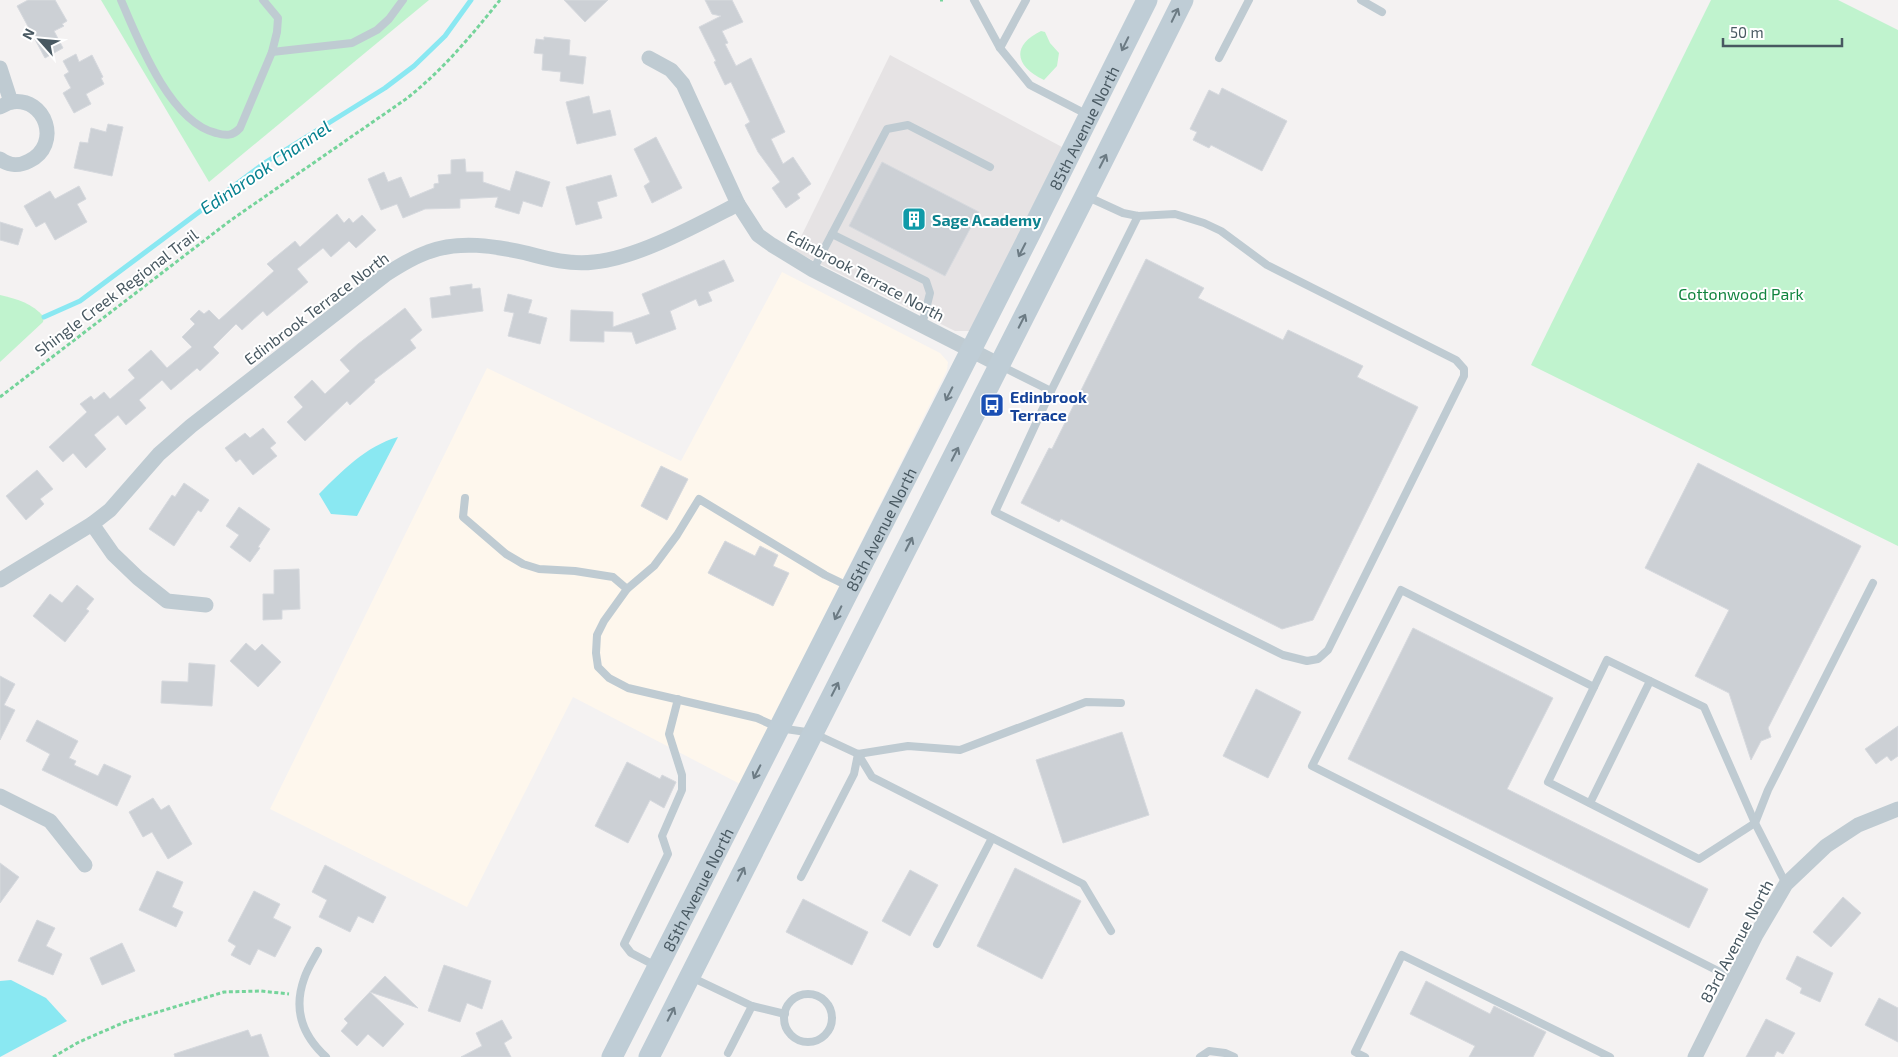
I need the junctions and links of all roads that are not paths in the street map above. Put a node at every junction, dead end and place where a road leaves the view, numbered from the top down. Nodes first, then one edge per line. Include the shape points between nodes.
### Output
1 (121, 0) edge
2 (263, 0) edge
3 (403, 0) edge
4 (974, 0) edge
5 (1026, 0) edge
6 (1147, 0) edge
7 (1183, 0) edge
8 (1249, 0) edge
9 (1361, 0) edge
10 (1382, 12) dead end
11 (1000, 48) junction
12 (272, 52) junction
13 (649, 58) dead end
14 (1219, 58) dead end
15 (0, 68) edge
16 (5, 105) edge
17 (1090, 116) junction
18 (0, 159) edge
19 (990, 167) dead end
20 (1085, 196) junction
21 (738, 204) junction
22 (1138, 216) junction
23 (832, 234) junction
24 (813, 270) junction
25 (922, 325) junction
26 (971, 351) junction
27 (1000, 365) junction
28 (1051, 391) junction
29 (465, 498) dead end
30 (92, 524) junction
31 (0, 580) edge
32 (1873, 583) dead end
33 (851, 588) junction
34 (627, 589) junction
35 (206, 605) dead end
36 (1650, 681) junction
37 (1594, 687) junction
38 (678, 699) junction
39 (1121, 703) dead end
40 (779, 728) junction
41 (813, 733) junction
42 (858, 754) junction
43 (0, 796) edge
44 (1590, 803) junction
45 (1898, 808) edge
46 (1755, 823) junction
47 (992, 838) junction
48 (85, 865) dead end
49 (801, 877) dead end
50 (1786, 884) junction
51 (1111, 931) dead end
52 (937, 944) dead end
53 (318, 951) dead end
54 (658, 967) junction
55 (689, 976) junction
56 (1734, 979) junction
57 (752, 1006) junction
58 (784, 1014) junction
59 (728, 1053) dead end
60 (326, 1057) edge
61 (612, 1057) edge
62 (648, 1057) edge
63 (1200, 1057) edge
64 (1234, 1057) edge
65 (1365, 1057) edge
66 (1610, 1057) edge
67 (1695, 1057) edge

1 - 12 lane via 161,84 186,116 209,132 235,134 240,128
2 - 12 lane via 278,18
3 - 12 lane via 377,30 352,43
4 - 11 lane
5 - 11 lane
6 -> 17 main road, 85th Avenue North
20 -> 7 main road, 85th Avenue North
8 - 14 lane
9 - 10 lane
11 - 17 lane via 1030,85
13 - 21 street via 671,70 683,84
15 - 16 street
16 - 18 street via 27,104 40,113 48,128 46,144 37,158 22,165
17 -> 26 main road, 85th Avenue North
19 - 23 lane via 908,125 886,129
20 - 22 lane
27 -> 20 main road, 85th Avenue North
21 - 24 street, Edinbrook Terrace North via 758,235
21 - 30 street, Edinbrook Terrace North via 618,258 568,262 484,246 457,246 430,251 405,262 191,426 159,454 110,510
22 - 28 lane
22 - 28 lane via 1175,214 1204,223 1221,231 1267,265 1456,360 1464,369 1464,376 1328,650 1318,659 1282,656 995,512
23 - 24 lane
23 - 25 lane via 926,281 930,293
24 - 25 street, Edinbrook Terrace North
25 - 26 street, Edinbrook Terrace North
26 - 27 street, Edinbrook Terrace North
26 -> 33 main road, 85th Avenue North
27 - 28 lane
41 -> 27 main road, 85th Avenue North
29 - 34 lane via 463,517 506,554 523,564 539,569 613,577
30 - 31 street, Edinbrook Terrace North
30 - 35 street via 113,554 166,601
32 - 46 lane via 1768,790
33 - 34 lane via 699,499 654,566
33 -> 40 main road, 85th Avenue North
34 - 38 lane via 597,635 598,667 628,688
36 - 37 lane via 1608,660
36 - 44 lane
36 - 46 lane via 1704,707
37 - 44 lane via 1548,782
37 - 56 lane via 1401,590 1312,766
38 - 40 lane via 757,718
38 - 54 lane via 669,734 682,775 682,790 662,836 668,854 624,944 631,953
39 - 42 lane via 1086,702 960,750 908,746
40 - 41 lane
40 -> 54 main road, 85th Avenue North
41 - 42 lane
55 -> 41 main road, 85th Avenue North
42 - 47 lane via 872,777
42 - 49 lane via 854,774
43 - 48 street via 50,821
44 - 46 lane via 1700,859
45 - 50 street, 83rd Avenue North via 1858,825 1826,846
46 - 50 lane
47 - 51 lane via 1082,884
47 - 52 lane
50 - 56 street, 83rd Avenue North
53 - 60 lane via 304,978 300,1012 310,1040
54 - 61 main road, 85th Avenue North
55 - 57 lane
62 -> 55 main road, 85th Avenue North
56 - 67 street, 83rd Avenue North
57 - 58 lane
57 - 59 lane
58 - 58 lane via 791,1035 804,1042 825,1036 832,1022 829,1006 817,995 800,995 787,1006
63 - 64 lane via 1209,1051 1226,1052
65 - 66 lane via 1355,1052 1402,955

